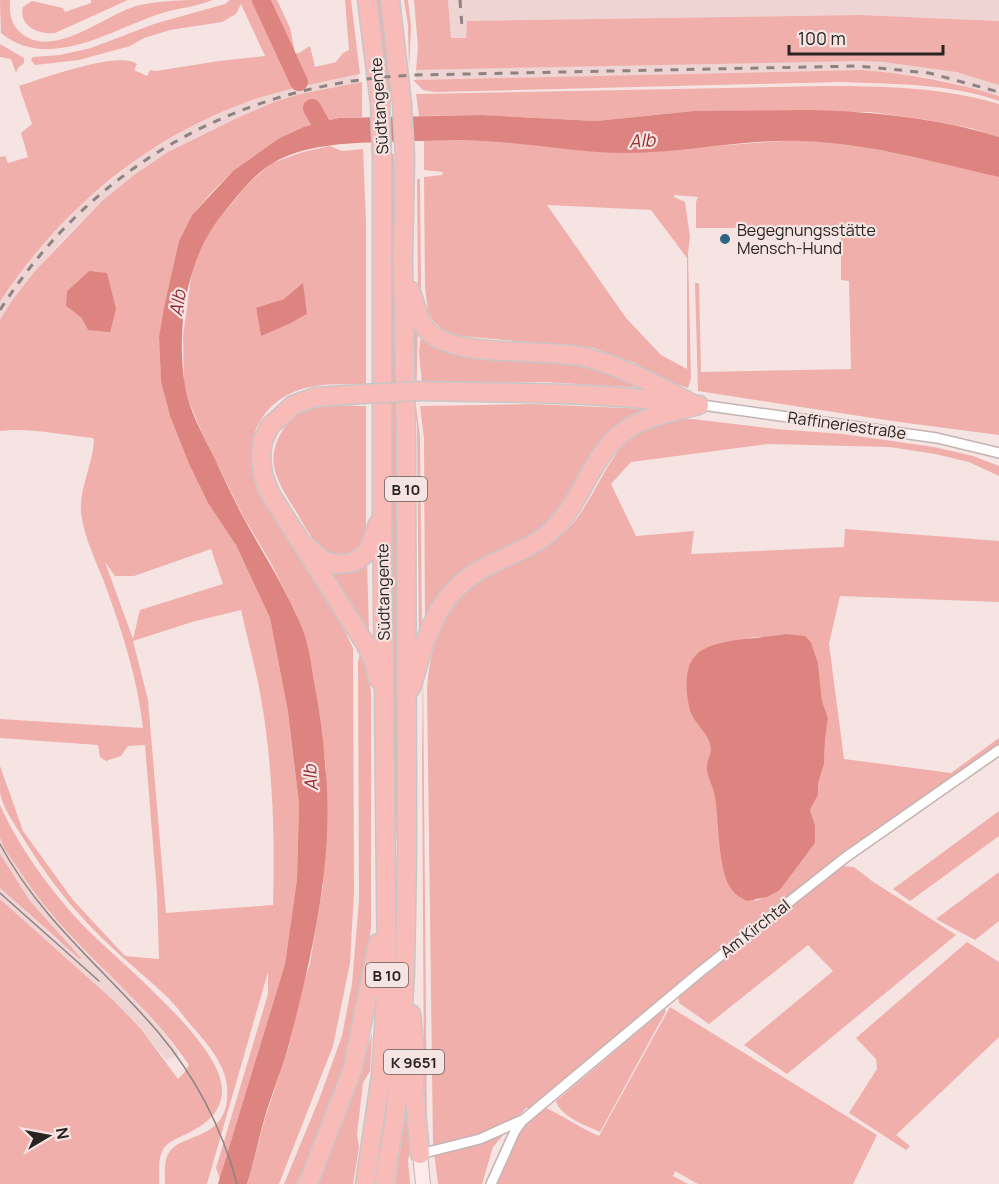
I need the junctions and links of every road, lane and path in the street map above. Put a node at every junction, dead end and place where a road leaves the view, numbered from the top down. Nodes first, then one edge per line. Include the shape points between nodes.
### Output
1 (368, 0) edge
2 (390, 0) edge
3 (403, 271) junction
4 (696, 405) junction
5 (999, 453) edge
6 (382, 510) junction
7 (292, 527) junction
8 (406, 707) junction
9 (385, 708) junction
10 (999, 750) edge
11 (386, 891) junction
12 (405, 970) junction
13 (522, 1120) junction
14 (420, 1154) junction
15 (308, 1184) edge
16 (365, 1184) edge
17 (384, 1184) edge
18 (423, 1184) edge
19 (491, 1184) edge

1 - 6 highway, Südtangente / B 10 via 382,158
2 - 3 highway, Südtangente / B 10 via 405,157
3 - 4 highway via 422,324 448,344 581,356 618,368
3 - 8 highway, Südtangente / B 10
4 - 5 street, Raffineriestraße via 937,438
4 - 7 highway, bridge via 595,395 421,392 304,399 285,410 270,426 261,456 271,495
4 - 8 highway via 656,415 625,430 604,453 553,530 485,567 453,591 434,618
6 - 7 highway via 369,549 346,564 321,559
6 - 9 highway, Südtangente / B 10
7 - 9 highway via 374,661
8 - 12 highway, Südtangente / B 10
9 - 11 highway, Südtangente / B 10
10 - 13 street, Am Kirchtal via 846,857
11 - 15 highway via 353,1068
11 - 16 highway, Südtangente / B 10 via 384,1038
12 - 14 highway, K 9651
12 - 17 highway, Südtangente / B 10 via 395,1118
13 - 14 street, Am Kirchtal via 480,1138
13 - 19 street, Am Kirchtal
14 - 18 main road, K 9651

